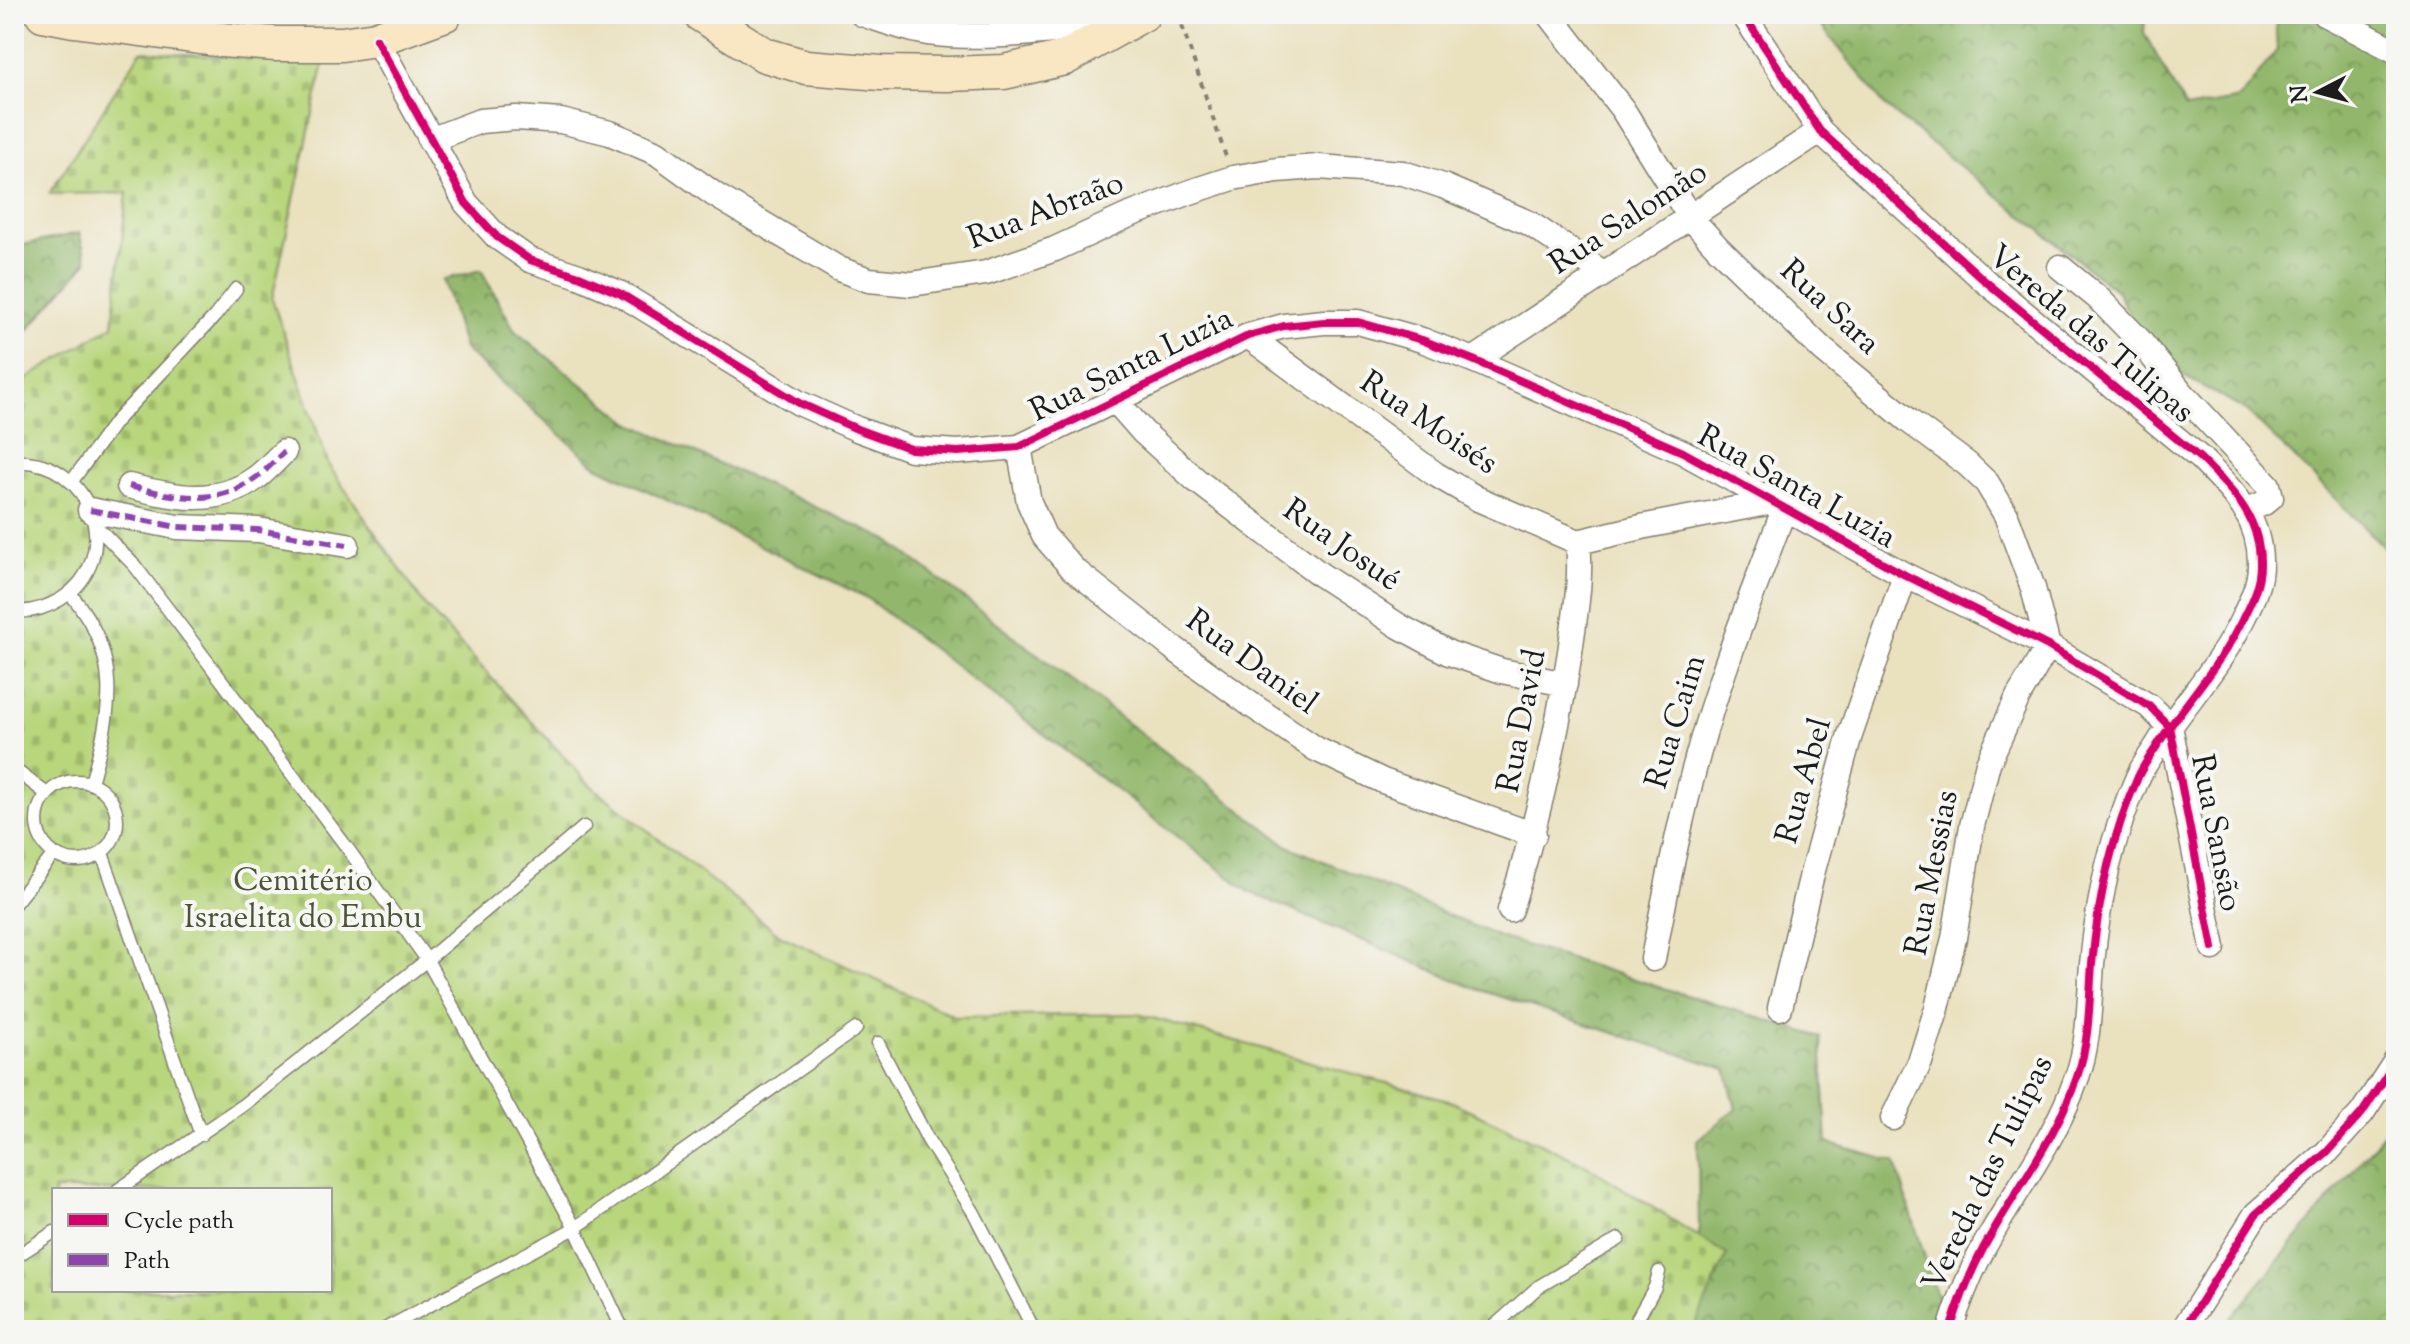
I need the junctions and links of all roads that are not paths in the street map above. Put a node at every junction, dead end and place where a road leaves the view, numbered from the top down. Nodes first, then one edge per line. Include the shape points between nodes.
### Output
1 (43, 14) edge
2 (445, 14) edge
3 (700, 14) edge
4 (862, 14) edge
5 (1549, 14) edge
6 (1743, 14) edge
7 (2324, 14) edge
8 (1136, 19) edge
9 (162, 23) edge
10 (376, 39) junction
11 (2396, 51) edge
12 (1820, 131) junction
13 (430, 140) junction
14 (1690, 217) junction
15 (2060, 267) dead end
16 (1603, 273) junction
17 (236, 289) dead end
18 (1248, 336) junction
19 (1473, 360) junction
20 (1115, 400) junction
21 (1019, 447) junction
22 (284, 452) dead end
23 (14, 462) edge
24 (72, 481) junction
25 (129, 486) dead end
26 (1778, 506) junction
27 (2248, 510) junction
28 (92, 517) junction
29 (1578, 542) junction
30 (347, 545) dead end
31 (1905, 575) junction
32 (70, 593) junction
33 (14, 611) edge
34 (2048, 646) junction
35 (1565, 684) junction
36 (2170, 727) junction
37 (14, 769) edge
38 (91, 783) junction
39 (47, 794) junction
40 (584, 827) dead end
41 (1534, 835) junction
42 (102, 853) junction
43 (54, 854) junction
44 (14, 904) edge
45 (1510, 910) dead end
46 (2213, 948) dead end
47 (1653, 959) dead end
48 (427, 960) junction
49 (1780, 1008) dead end
50 (856, 1029) dead end
51 (878, 1043) dead end
52 (2396, 1061) edge
53 (1893, 1118) dead end
54 (201, 1135) junction
55 (121, 1188) edge
56 (575, 1228) junction
57 (52, 1233) edge
58 (1619, 1239) dead end
59 (14, 1258) edge
60 (1659, 1272) dead end
61 (383, 1330) edge
62 (623, 1330) edge
63 (1034, 1330) edge
64 (1490, 1330) edge
65 (1631, 1330) edge
66 (1950, 1330) edge
67 (2183, 1330) edge

1 - 9 main road
2 - 10 main road
3 - 8 main road via 765,55 806,67 881,73 1004,72 1065,58
4 - 8 street via 926,32 971,36
5 - 14 street, Rua Sara via 1623,110
6 - 12 street, Vereda das Tulipas
7 - 11 street
9 - 10 main road via 222,40 342,44
10 - 13 street, Rua Santa Luzia
12 - 14 street, Rua Salomão
12 - 27 street, Vereda das Tulipas via 1985,281 2200,458
13 - 16 street, Rua Abraão via 480,121 516,118 561,121 610,133 657,153 715,195 839,269 869,280 911,284 986,273 1233,178 1318,167 1403,173 1483,201 1529,223
13 - 21 street, Rua Santa Luzia via 466,203 519,253 621,294 799,403 911,449
14 - 16 street, Rua Salomão
14 - 34 street, Rua Sara via 1823,350 1987,483 2006,515
15 - 27 street via 2140,341 2268,485 2271,497
16 - 19 street, Rua Salomão
17 - 24 lane via 115,422
18 - 19 street, Rua Santa Luzia via 1284,326 1358,322
18 - 20 street, Rua Santa Luzia
18 - 29 street, Rua Moisés via 1435,474 1478,499
19 - 26 street, Rua Santa Luzia via 1683,452
20 - 21 street, Rua Santa Luzia
20 - 35 street, Rua Josué via 1196,480 1321,575 1399,626 1449,653
21 - 41 street, Rua Daniel via 1029,502 1044,536 1073,569 1127,613 1316,749 1383,781
22 - 25 street via 256,479 206,498
23 - 24 lane via 51,467
24 - 28 lane
26 - 29 street
26 - 31 street, Rua Santa Luzia
26 - 47 street, Rua Caim via 1700,750
27 - 36 street, Vereda das Tulipas via 2260,565 2254,596 2231,644
28 - 30 street via 258,530
28 - 32 lane via 94,549 86,573
28 - 48 lane via 192,641
29 - 35 street, Rua David via 1581,568
31 - 34 street, Rua Santa Luzia
31 - 49 street, Rua Abel via 1849,738
32 - 33 lane via 48,607
32 - 38 lane via 89,616 109,678 108,715
34 - 36 street via 2149,706
34 - 53 street, Rua Messias via 1988,763 1937,1008 1920,1062
35 - 41 street, Rua David
36 - 46 street, Rua Sansão
36 - 66 street, Vereda das Tulipas via 2139,774 2113,841 2101,893 2078,1077 1985,1246
37 - 39 lane
38 - 39 lane via 60,784
38 - 42 lane via 110,798 117,821
39 - 43 lane via 39,805 38,833
40 - 48 lane
41 - 45 street, Rua David
42 - 43 lane via 78,861
42 - 54 lane
43 - 44 lane
48 - 54 lane
48 - 56 lane
50 - 56 lane
51 - 63 lane
52 - 67 street via 2362,1113 2327,1152 2256,1214
54 - 55 lane
56 - 61 lane
56 - 62 lane
57 - 59 lane
58 - 64 lane via 1538,1287
60 - 65 lane

